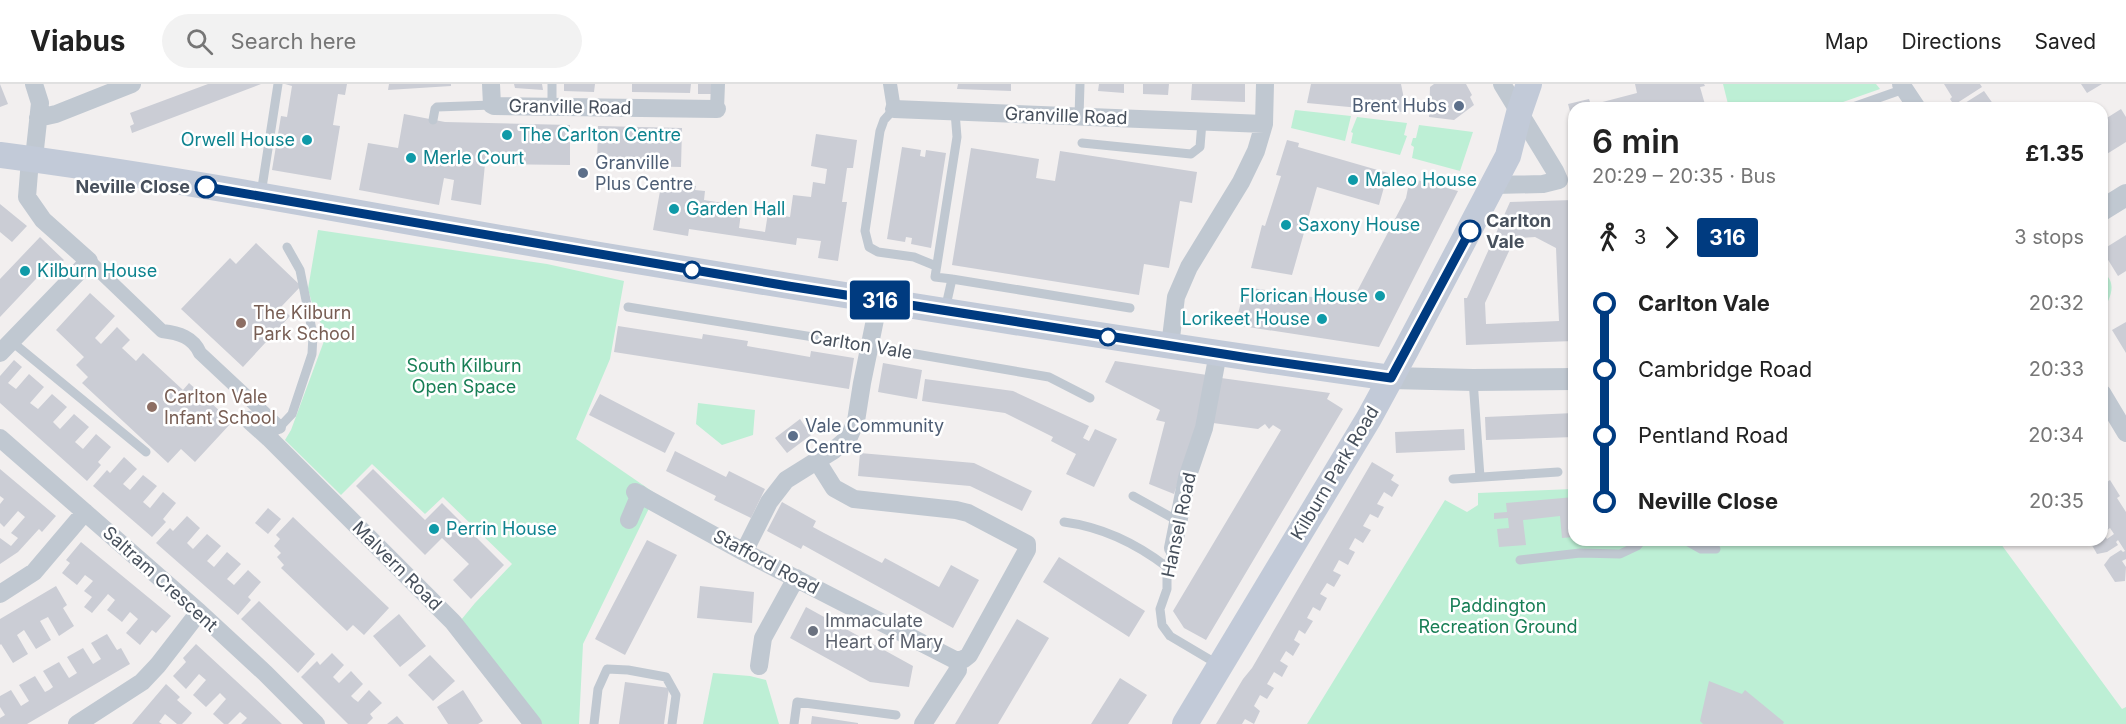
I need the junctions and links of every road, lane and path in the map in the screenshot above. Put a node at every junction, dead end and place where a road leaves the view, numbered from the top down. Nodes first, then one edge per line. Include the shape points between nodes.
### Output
1 (34, 84) edge
2 (132, 84) edge
3 (278, 84) edge
4 (491, 84) edge
5 (552, 84) edge
6 (718, 84) edge
7 (890, 84) edge
8 (1080, 84) edge
9 (1265, 84) edge
10 (1502, 84) edge
11 (1529, 84) edge
12 (1902, 86) edge
13 (1864, 102) edge
14 (1913, 102) edge
15 (492, 105) junction
16 (552, 107) junction
17 (717, 109) joint
18 (894, 109) junction
19 (955, 112) junction
20 (1519, 113) junction
21 (1079, 117) junction
22 (38, 118) junction
23 (434, 120) dead end
24 (1202, 122) junction
25 (1264, 124) junction
26 (1082, 143) dead end
27 (0, 155) edge
28 (30, 160) junction
29 (1494, 185) junction
30 (2126, 195) edge
31 (261, 196) junction
32 (2108, 206) edge
33 (287, 247) dead end
34 (89, 261) junction
35 (936, 266) junction
36 (952, 279) junction
37 (879, 300) junction
38 (628, 307) dead end
39 (1130, 308) dead end
40 (945, 310) junction
41 (869, 346) junction
42 (1170, 346) junction
43 (5, 347) edge
44 (1218, 353) junction
45 (1391, 378) junction
46 (1568, 379) edge
47 (1473, 380) junction
48 (1090, 398) dead end
49 (2108, 403) edge
50 (249, 420) dead end
51 (274, 433) junction
52 (2126, 433) edge
53 (0, 438) edge
54 (146, 452) dead end
55 (817, 461) junction
56 (1558, 472) dead end
57 (1480, 477) junction
58 (1453, 479) dead end
59 (1133, 496) dead end
60 (85, 512) junction
61 (628, 520) dead end
62 (1178, 521) junction
63 (1064, 522) dead end
64 (1637, 546) edge
65 (1696, 546) edge
66 (1173, 548) joint
67 (1716, 549) dead end
68 (744, 552) junction
69 (1520, 560) dead end
70 (1167, 567) junction
71 (796, 578) junction
72 (0, 594) edge
73 (199, 612) junction
74 (957, 661) junction
75 (759, 666) dead end
76 (1221, 666) junction
77 (896, 715) dead end
78 (89, 721) edge
79 (316, 724) edge
80 (533, 724) edge
81 (594, 724) edge
82 (672, 724) edge
83 (794, 724) edge
84 (923, 724) edge
85 (1185, 724) edge

1 - 22 street, Malvern Road
2 - 22 street
3 - 31 lane
4 - 15 street, Granville Road
5 - 16 lane
6 - 17 street, Granville Road
7 - 18 street
8 - 21 lane
9 - 25 street
10 - 20 street
11 - 20 main road, Kilburn Park Road
12 - 13 lane
12 - 14 street
15 - 16 street, Granville Road
15 - 23 lane via 437,107
16 - 17 street, Granville Road
18 - 19 street, Granville Road
18 - 35 lane via 880,131 864,231 866,241 869,248 878,252
19 - 21 street, Granville Road
19 - 35 lane via 957,137
20 - 29 main road, Kilburn Park Road via 1508,156
20 - 29 street via 1559,180
21 - 24 street, Granville Road
22 - 28 street, Malvern Road
24 - 25 street, Granville Road
24 - 26 lane via 1200,147 1191,154
25 - 42 street via 1241,182 1180,287
27 - 28 main road
28 - 31 main road
28 - 34 street, Malvern Road via 27,197 43,220
29 - 45 main road, Kilburn Park Road
30 - 32 street
31 - 37 main road
33 - 51 lane via 300,270 313,335 312,354 292,414
34 - 43 street
34 - 51 street, Malvern Road via 162,331 189,338
35 - 36 lane via 934,277
36 - 39 lane
36 - 40 lane
37 - 40 main road
37 - 41 street
38 - 41 lane, Carlton Vale
40 - 42 main road
41 - 48 lane, Carlton Vale via 1049,377
41 - 55 street via 856,421 849,437
42 - 44 main road
43 - 54 lane
44 - 45 main road
44 - 62 street, Hansel Road via 1204,428
45 - 47 street
45 - 76 main road, Kilburn Park Road
46 - 47 street
47 - 57 lane
49 - 52 street
50 - 51 street, Malvern Road
51 - 80 street, Malvern Road via 453,622
53 - 60 street, Saltram Crescent
55 - 68 street via 799,470 777,490
55 - 74 street via 834,488 854,499 957,510 1027,544 969,655
56 - 57 lane
57 - 58 lane
59 - 62 lane
60 - 72 street via 34,572
60 - 73 street, Saltram Crescent
61 - 68 street, Stafford Road via 638,493
62 - 66 street, Hansel Road
63 - 70 lane via 1109,532
64 - 69 lane via 1620,554 1580,553
65 - 67 lane
66 - 70 lane, Hansel Road
68 - 71 street, Stafford Road
70 - 76 lane, Hansel Road via 1162,625 1170,636
71 - 74 street, Stafford Road
71 - 75 street via 763,638
73 - 78 street via 142,682
73 - 79 street, Saltram Crescent
74 - 84 street via 958,670
76 - 85 main road, Kilburn Park Road
77 - 83 lane via 797,702
81 - 82 lane via 597,689 607,669 666,677 676,695

